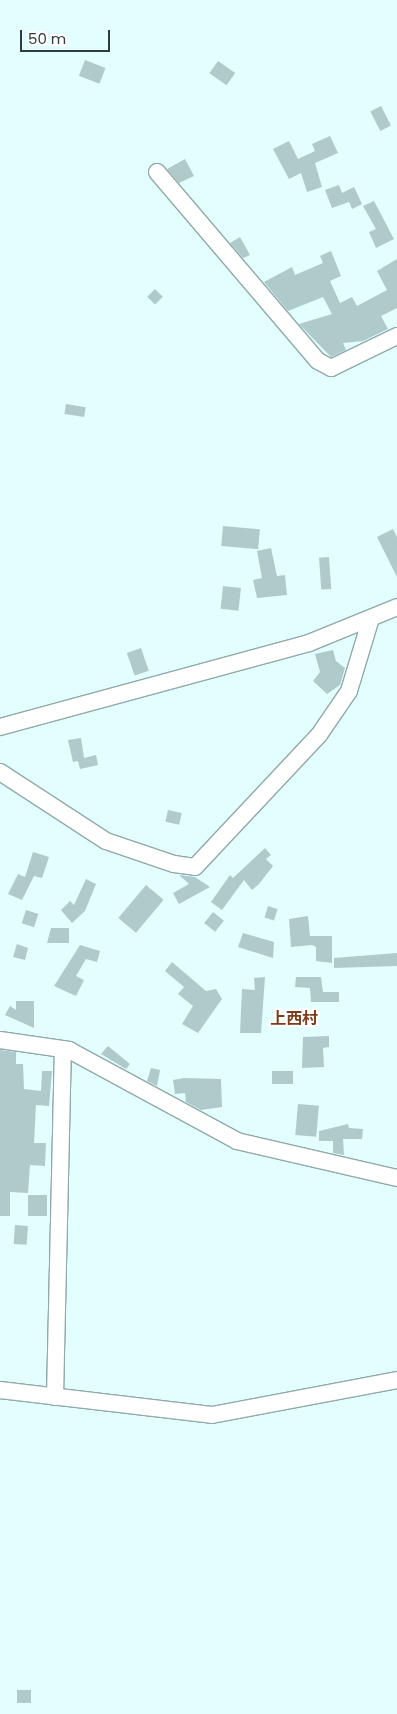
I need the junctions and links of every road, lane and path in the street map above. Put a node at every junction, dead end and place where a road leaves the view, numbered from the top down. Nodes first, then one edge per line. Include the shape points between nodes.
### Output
1 (158, 172) dead end
2 (397, 336) edge
3 (397, 608) edge
4 (371, 618) junction
5 (0, 727) edge
6 (0, 772) edge
7 (0, 1040) edge
8 (63, 1050) junction
9 (397, 1178) edge
10 (397, 1380) edge
11 (0, 1390) edge
12 (55, 1397) junction

1 - 2 street via 318,361 331,368
3 - 4 street
4 - 5 street via 309,644
4 - 6 street via 349,691 319,735 195,867 174,864 106,841
7 - 8 street
8 - 9 street via 237,1140
8 - 12 street
10 - 12 street via 212,1415
11 - 12 street

